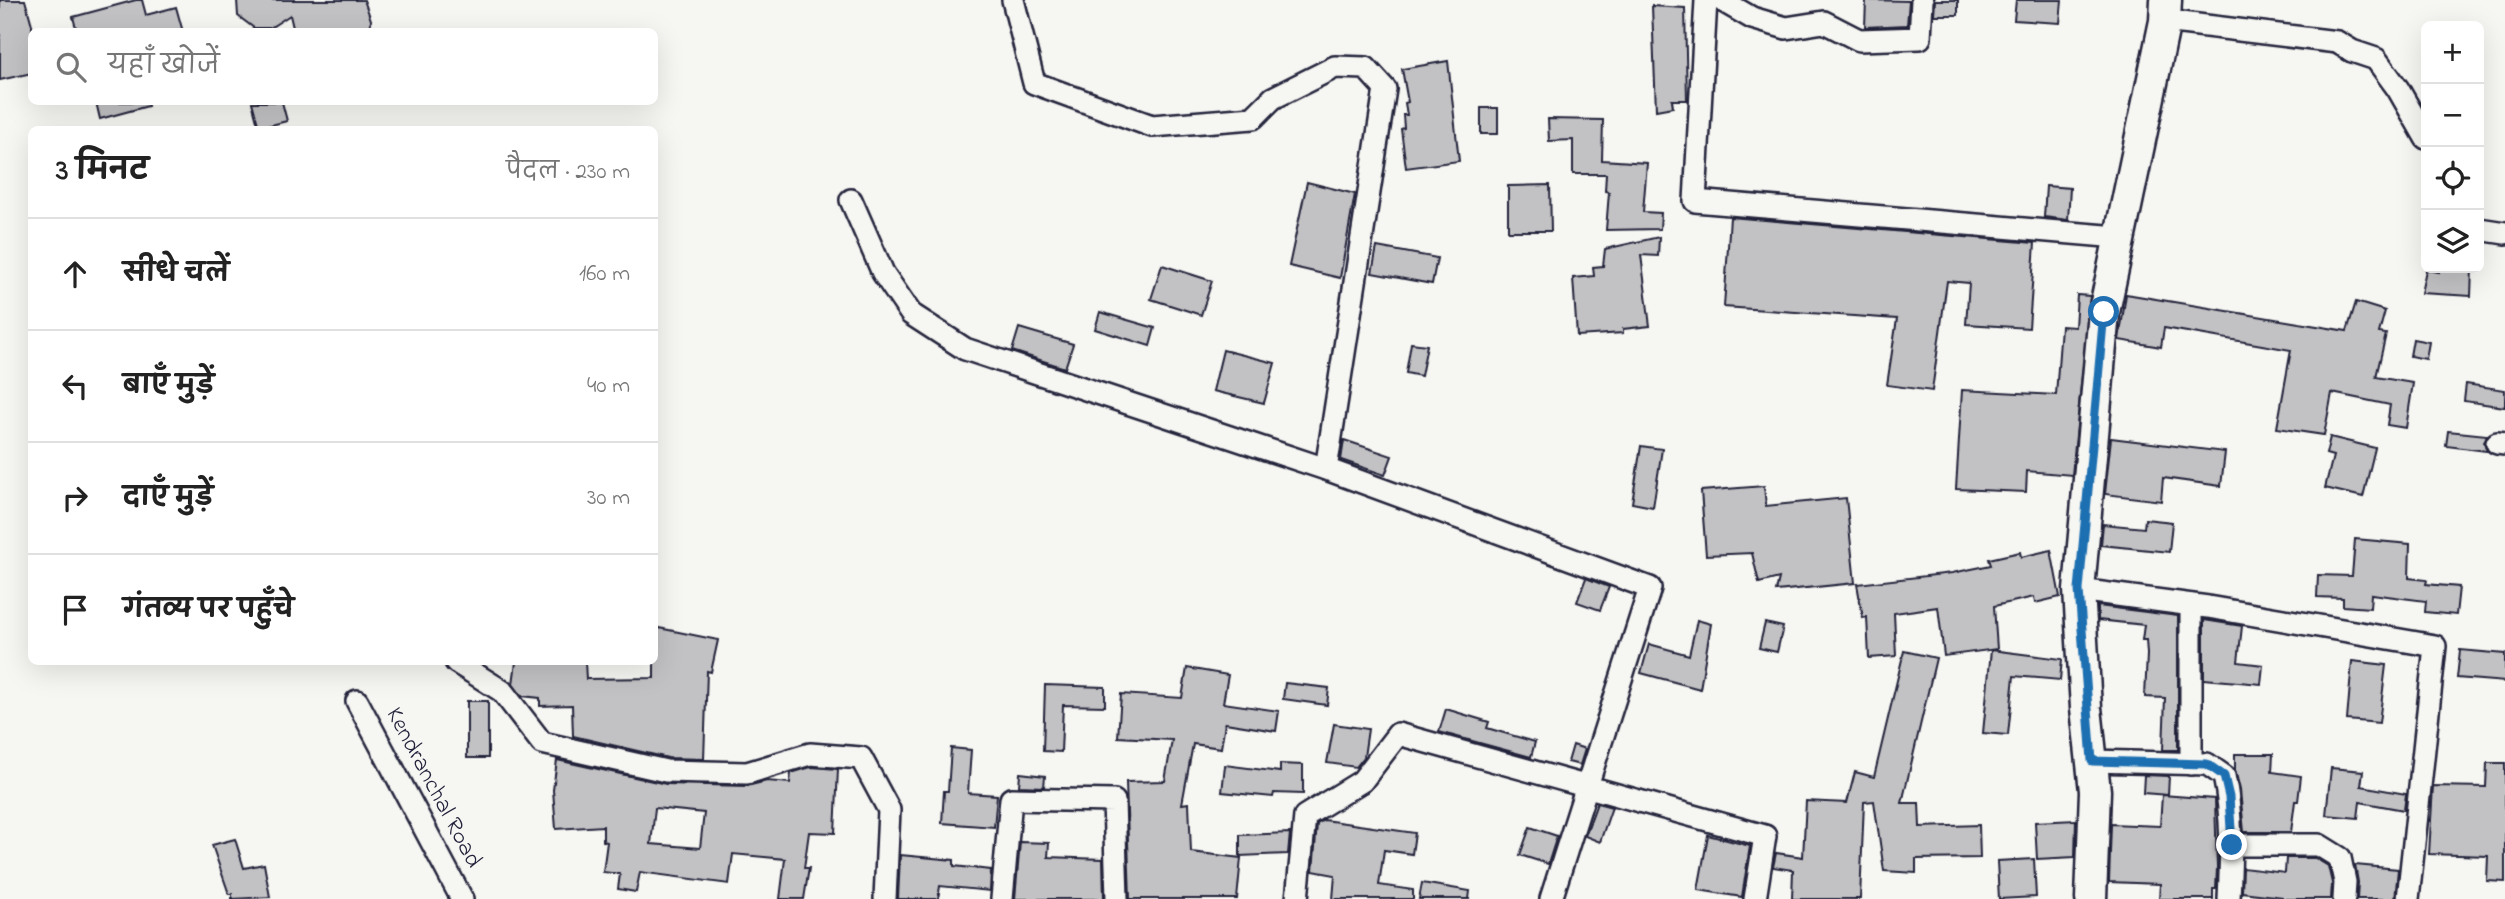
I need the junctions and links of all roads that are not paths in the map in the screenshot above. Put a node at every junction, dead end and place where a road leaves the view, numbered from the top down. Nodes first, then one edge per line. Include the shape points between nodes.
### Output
1 (1013, 0) edge
2 (1706, 0) edge
3 (1721, 0) edge
4 (1922, 0) edge
5 (2166, 11) edge
6 (2421, 129) edge
7 (851, 200) dead end
8 (2484, 230) edge
9 (2505, 233) edge
10 (2118, 237) junction
11 (1326, 469) junction
12 (2079, 590) junction
13 (2190, 605) junction
14 (461, 665) edge
15 (357, 701) dead end
16 (2092, 761) junction
17 (2191, 764) junction
18 (1587, 787) junction
19 (2232, 845) junction
20 (463, 899) edge
21 (885, 899) edge
22 (1002, 899) edge
23 (1116, 899) edge
24 (1297, 899) edge
25 (1551, 899) edge
26 (1755, 899) edge
27 (2091, 899) edge
28 (2229, 899) edge
29 (2344, 899) edge
30 (2408, 899) edge

1 - 11 street via 1034,83 1152,126 1253,118 1273,98 1335,67 1366,68 1385,89
2 - 10 street via 1695,201
3 - 4 street via 1774,25 1786,28 1824,22 1859,40 1920,38
5 - 6 street via 2337,42 2376,59
5 - 10 street
7 - 11 street via 883,274 911,314 965,349
8 - 9 street
10 - 12 street via 2104,312
11 - 18 street via 1650,587
12 - 13 street
12 - 16 street
13 - 17 street
13 - 30 street via 2441,647
14 - 21 street via 502,691 542,743 666,771 747,773 810,754 861,758 889,810
15 - 20 street, Kendranchal Road
16 - 17 street
16 - 27 street
17 - 19 street via 2207,764 2224,776
18 - 24 street via 1398,734 1362,781 1305,816
18 - 25 street
18 - 26 street via 1765,836
19 - 28 street
19 - 29 street via 2319,845 2340,858
22 - 23 street via 1012,799 1114,801

